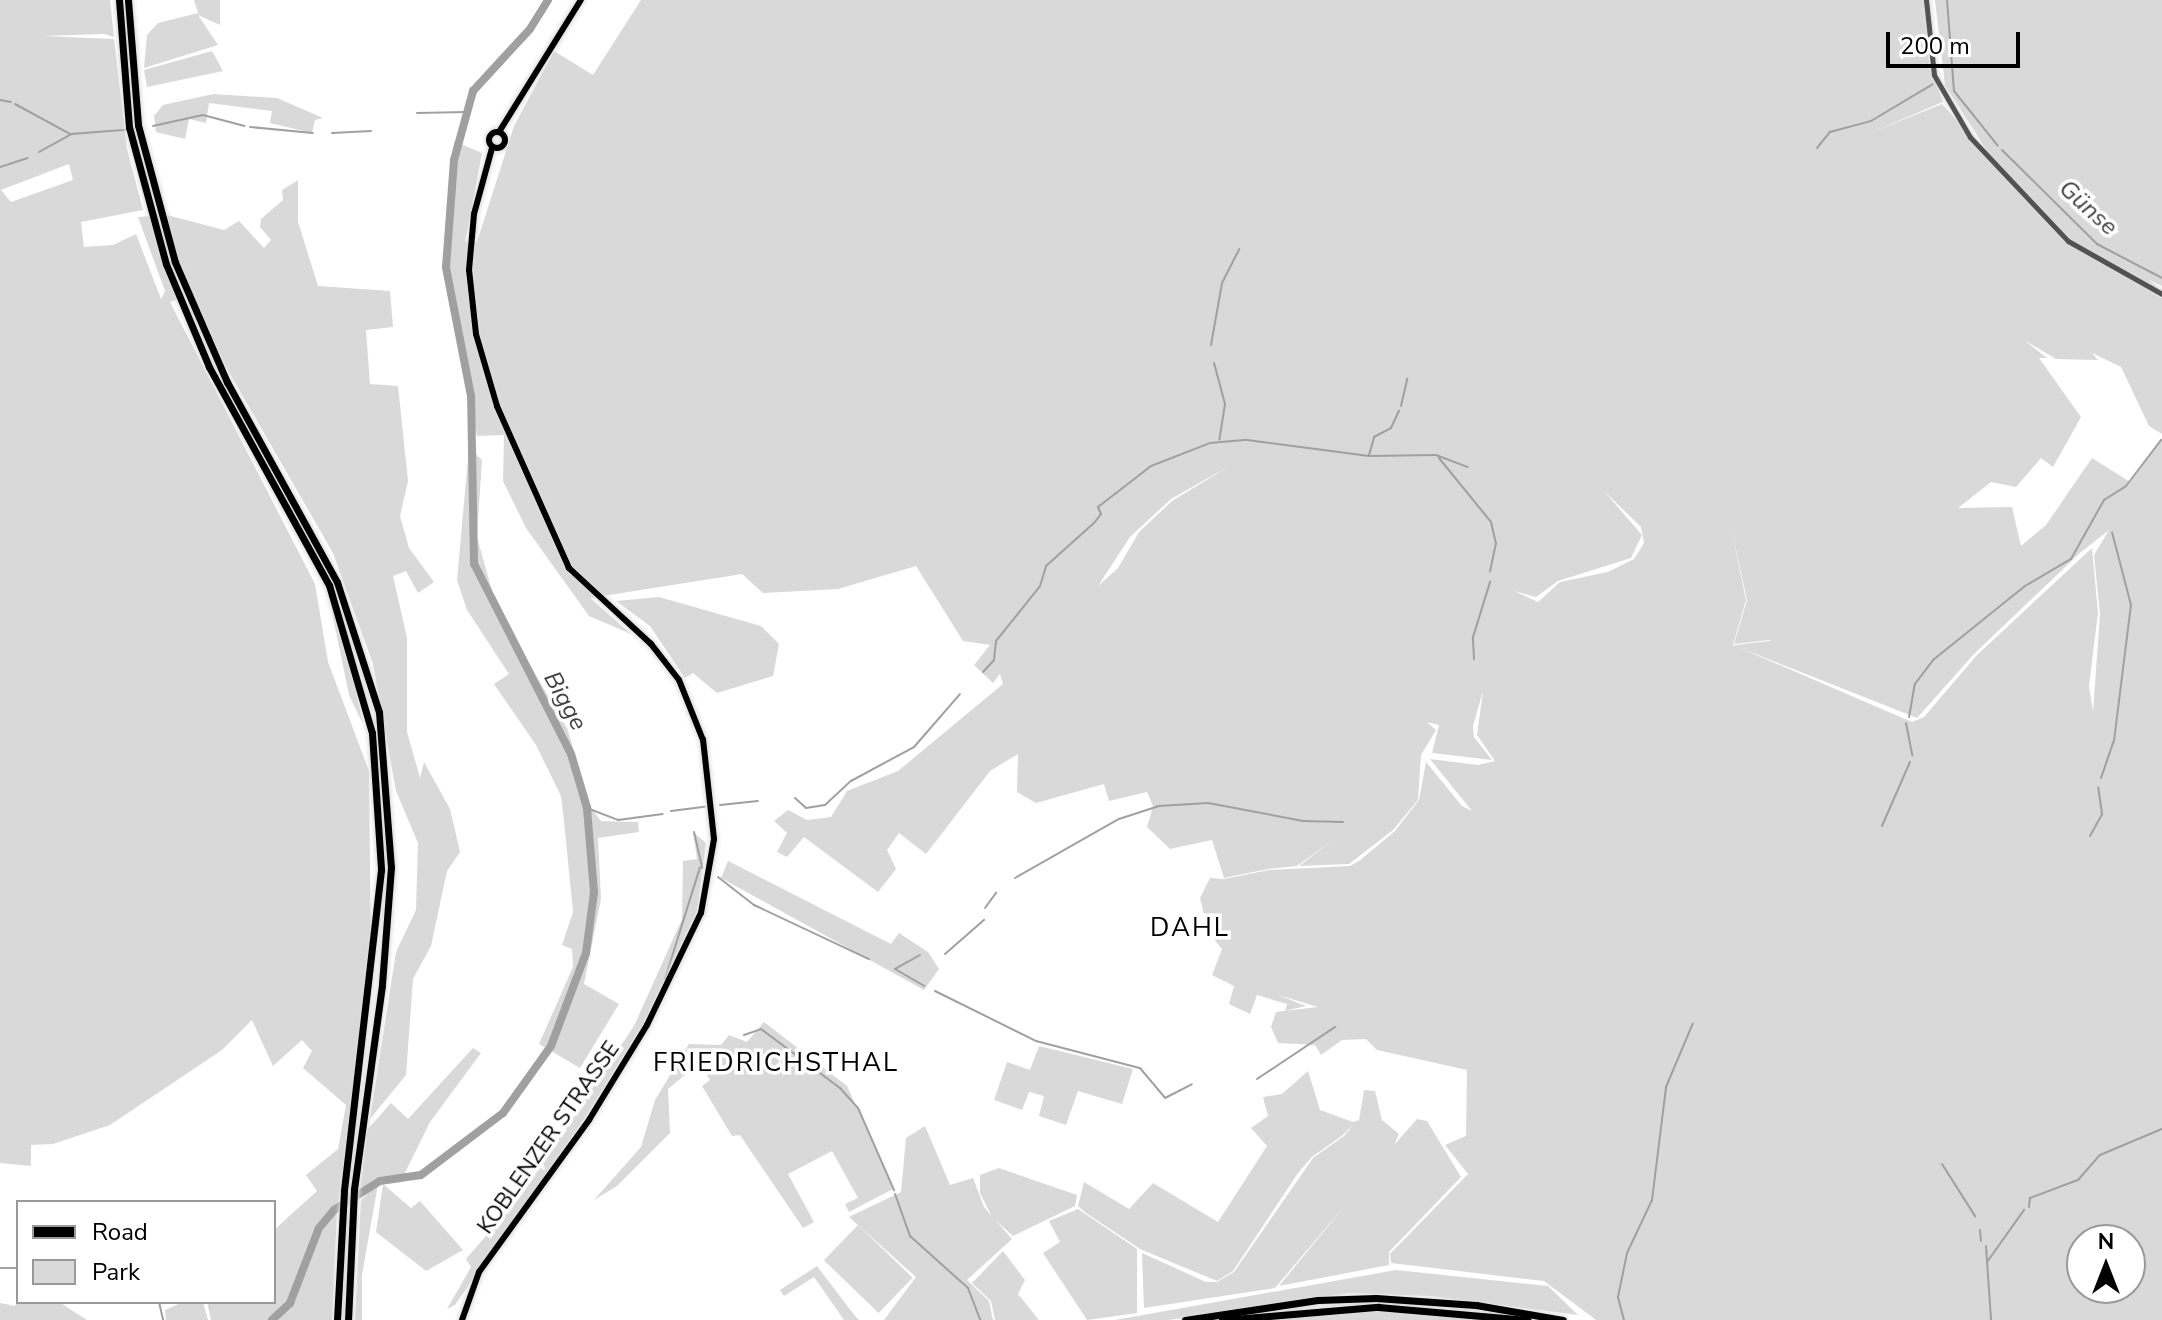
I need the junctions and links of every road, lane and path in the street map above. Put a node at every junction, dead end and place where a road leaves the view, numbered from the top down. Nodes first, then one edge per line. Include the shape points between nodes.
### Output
1 (581, 0) edge
2 (1926, 0) edge
3 (123, 1) edge
4 (499, 132) junction
5 (492, 148) junction
6 (171, 263) junction
7 (2162, 294) edge
8 (337, 1320) edge
9 (348, 1320) edge
10 (462, 1320) edge
11 (1185, 1320) edge
12 (1222, 1320) edge
13 (1527, 1320) edge
14 (1563, 1320) edge

1 - 4 main road
2 - 7 street via 1934,75 1970,137 2068,241
3 - 6 highway via 138,125
4 - 5 main road via 489,138
4 - 5 main road via 505,143
5 - 10 main road, KOBLENZER STRASSE via 474,214 469,270 476,334 497,406 569,568 651,644 679,680 703,740 714,839 701,913 647,1025 589,1120 479,1272
6 - 8 highway via 209,367 329,585 364,694 377,760 381,870 344,1191
6 - 9 highway via 227,382 327,560 379,712 391,867 354,1189
11 - 14 highway via 1318,1300 1376,1298 1476,1305
12 - 13 highway via 1378,1307

